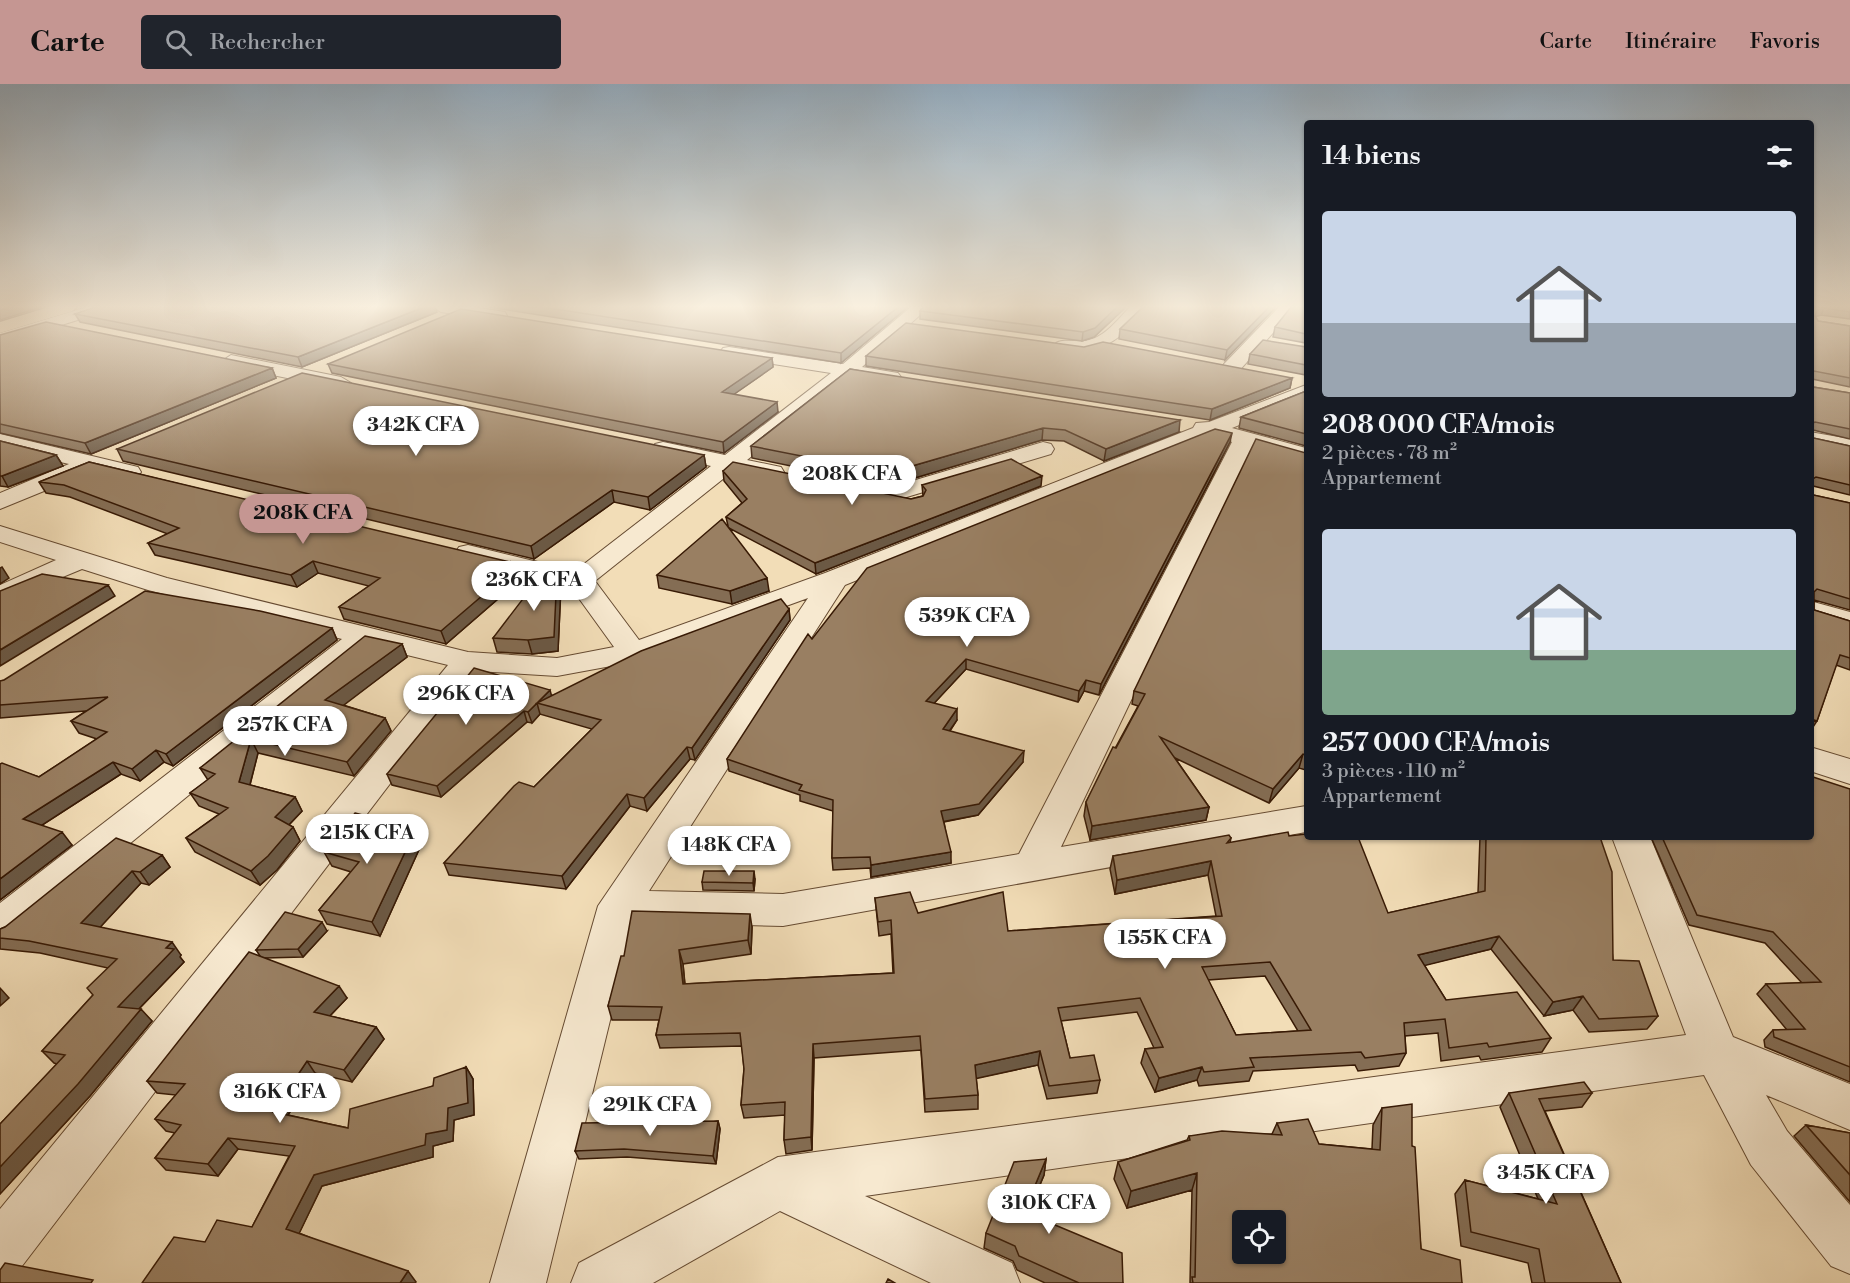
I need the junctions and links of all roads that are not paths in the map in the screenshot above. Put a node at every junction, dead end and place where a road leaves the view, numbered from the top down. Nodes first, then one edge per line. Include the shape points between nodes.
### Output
1 (241, 363) edge
2 (333, 363) edge
3 (802, 363) edge
4 (855, 363) edge
5 (1236, 363) edge
6 (1207, 364) edge
7 (1231, 368) junction
8 (847, 370) junction
9 (1252, 372) edge
10 (303, 375) junction
11 (1285, 379) edge
12 (906, 380) edge
13 (1304, 383) edge
14 (361, 387) edge
15 (271, 389) edge
16 (1304, 392) edge
17 (1174, 423) edge
18 (1209, 428) junction
19 (1245, 438) junction
20 (1814, 439) edge
21 (0, 441) edge
22 (649, 446) edge
23 (1850, 446) edge
24 (1043, 449) dead end
25 (123, 450) edge
26 (1304, 454) edge
27 (91, 463) junction
28 (729, 463) junction
29 (149, 477) edge
30 (798, 477) edge
31 (867, 491) edge
32 (0, 502) edge
33 (0, 534) edge
34 (440, 547) edge
35 (79, 560) junction
36 (836, 579) junction
37 (580, 580) junction
38 (158, 584) junction
39 (0, 595) edge
40 (128, 602) edge
41 (1814, 610) edge
42 (1850, 621) edge
43 (365, 635) junction
44 (633, 652) junction
45 (468, 661) junction
46 (1814, 759) edge
47 (1850, 772) edge
48 (1304, 819) edge
49 (1632, 840) edge
50 (1033, 865) junction
51 (618, 906) junction
52 (0, 926) edge
53 (1716, 1052) junction
54 (1850, 1107) edge
55 (777, 1183) junction
56 (1850, 1247) edge
57 (0, 1251) edge
58 (518, 1283) edge
59 (599, 1283) edge
60 (992, 1283) edge

1 - 10 street
2 - 10 street
3 - 8 street
4 - 8 street
5 - 7 street
6 - 7 street
7 - 9 street
8 - 12 street
8 - 28 street
10 - 14 street
10 - 15 street
11 - 13 street
16 - 18 street
17 - 18 street
18 - 19 street
18 - 36 street
19 - 26 street
19 - 50 street
20 - 23 street
21 - 27 street
22 - 28 street
24 - 31 street via 901,498
25 - 27 street
27 - 29 street
27 - 32 street
28 - 30 street
28 - 37 street
33 - 35 street
34 - 37 street
35 - 38 street
35 - 39 street
36 - 44 street
36 - 51 street
37 - 44 street
38 - 40 street
38 - 43 street
41 - 42 street
43 - 45 street
43 - 52 street
44 - 45 street via 557,667
45 - 57 street
46 - 47 street
48 - 50 street via 1224,836
49 - 53 street
50 - 51 street via 783,910
51 - 58 street
53 - 54 street
53 - 55 street
53 - 56 street via 1769,1148
55 - 59 street
55 - 60 street

